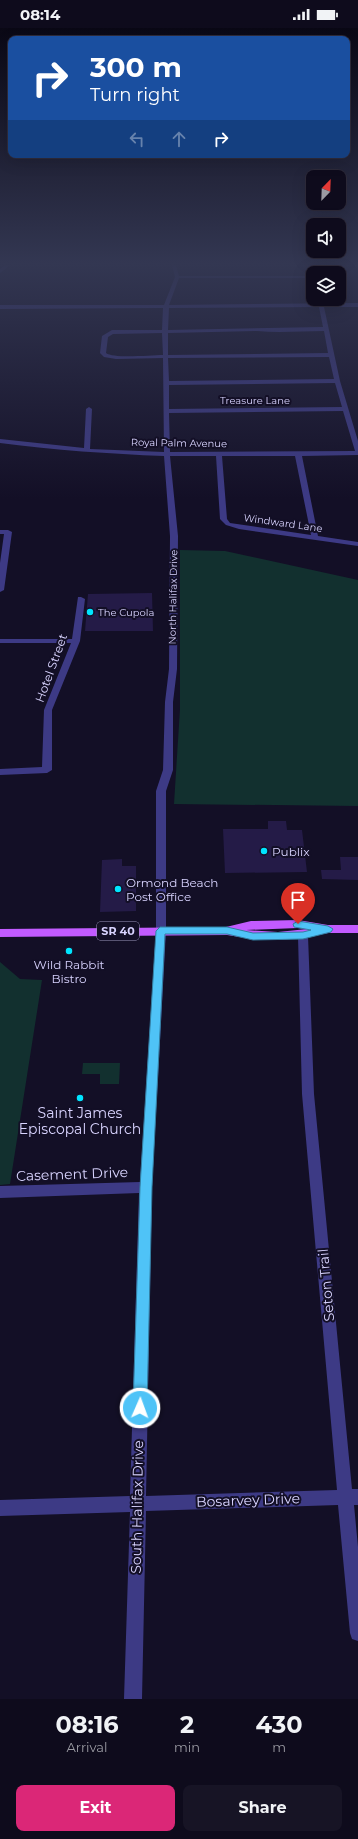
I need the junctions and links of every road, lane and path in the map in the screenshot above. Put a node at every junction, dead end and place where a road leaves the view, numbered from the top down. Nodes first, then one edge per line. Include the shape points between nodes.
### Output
1 (104, 343) edge
2 (165, 343) edge
3 (330, 343) edge
4 (332, 355) junction
5 (166, 356) junction
6 (337, 381) junction
7 (165, 383) junction
8 (89, 409) dead end
9 (345, 409) junction
10 (166, 411) junction
11 (0, 440) edge
12 (87, 450) junction
13 (298, 453) junction
14 (358, 453) edge
15 (219, 454) junction
16 (167, 455) junction
17 (0, 532) edge
18 (315, 538) junction
19 (358, 544) edge
20 (0, 590) edge
21 (81, 599) dead end
22 (0, 641) edge
23 (76, 641) junction
24 (0, 772) edge
25 (328, 929) junction
26 (358, 929) edge
27 (160, 931) junction
28 (227, 931) junction
29 (0, 933) edge
30 (303, 936) junction
31 (146, 1187) junction
32 (0, 1192) edge
33 (352, 1497) edge
34 (137, 1503) junction
35 (0, 1508) edge
36 (358, 1633) edge
37 (133, 1699) edge

1 - 5 street via 103,353 106,356
2 - 5 street, North Halifax Drive
3 - 4 street
4 - 5 street
4 - 6 street
5 - 7 street, North Halifax Drive
6 - 7 street
6 - 9 street
7 - 10 street, North Halifax Drive
8 - 12 street
9 - 10 street, Treasure Lane
9 - 14 street
10 - 16 street, North Halifax Drive
11 - 12 street, Royal Palm Avenue via 46,448
12 - 16 street, Royal Palm Avenue
13 - 14 street, Royal Palm Avenue
13 - 15 street, Royal Palm Avenue
13 - 18 street
15 - 16 street, Royal Palm Avenue
15 - 18 street, Windward Lane via 224,519 228,524
16 - 27 street, North Halifax Drive via 174,536 173,669 169,702 168,770 161,791
17 - 20 street via 8,532
18 - 19 street, Windward Lane
21 - 23 street, Hotel Street
22 - 23 street
23 - 24 street, Hotel Street via 48,710 47,770
25 - 26 main road, SR 40
25 - 28 main road, SR 40 via 298,924 251,925
25 - 30 main road, SR 40
27 - 28 main road, SR 40
27 - 29 main road, SR 40
27 - 31 street, South Halifax Drive
28 - 30 main road, SR 40 via 253,936
30 - 33 street, Seton Trail via 308,1094
31 - 32 street, Casement Drive
31 - 34 street, South Halifax Drive
33 - 34 street, Bosarvey Drive
33 - 36 street, Seton Trail
34 - 35 street, Bosarvey Drive
34 - 37 street, South Halifax Drive

